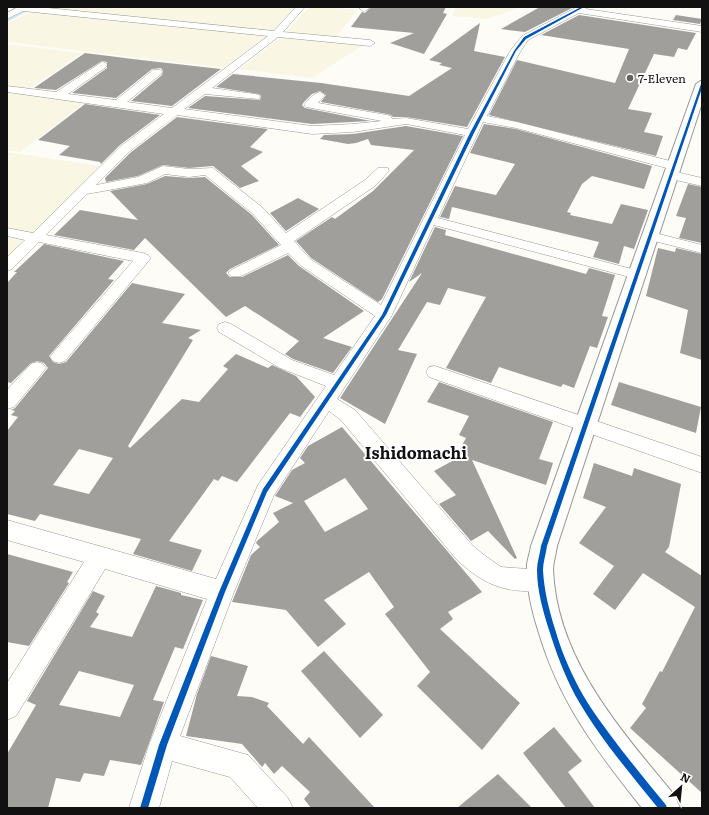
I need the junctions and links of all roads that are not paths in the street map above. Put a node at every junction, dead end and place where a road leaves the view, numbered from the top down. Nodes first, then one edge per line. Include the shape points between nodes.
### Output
1 (301, 7) edge
2 (23, 8) edge
3 (573, 10) edge
4 (7, 16) edge
5 (702, 29) edge
6 (276, 34) junction
7 (370, 43) dead end
8 (102, 65) dead end
9 (157, 72) dead end
10 (702, 84) edge
11 (7, 89) edge
12 (202, 90) junction
13 (320, 95) dead end
14 (58, 96) junction
15 (256, 97) dead end
16 (116, 105) junction
17 (172, 113) junction
18 (406, 121) junction
19 (476, 126) junction
20 (383, 171) dead end
21 (673, 171) junction
22 (702, 182) edge
23 (84, 191) junction
24 (430, 220) junction
25 (7, 232) edge
26 (651, 236) junction
27 (37, 238) junction
28 (287, 243) junction
29 (702, 249) edge
30 (7, 266) edge
31 (236, 273) dead end
32 (638, 275) junction
33 (384, 315) junction
34 (225, 328) dead end
35 (59, 357) dead end
36 (37, 368) dead end
37 (435, 372) dead end
38 (338, 383) junction
39 (7, 402) edge
40 (326, 402) junction
41 (586, 425) junction
42 (702, 465) edge
43 (7, 530) edge
44 (100, 557) junction
45 (541, 581) junction
46 (222, 592) junction
47 (7, 707) edge
48 (163, 745) junction
49 (144, 808) edge
50 (278, 808) edge
51 (663, 808) edge

1 - 6 street
2 - 4 street
2 - 6 street
3 - 5 street
3 - 19 street via 525,38 514,51
6 - 7 street
6 - 12 street
8 - 14 street
9 - 16 street
10 - 21 street
11 - 14 street
12 - 15 street
12 - 17 street
13 - 18 street via 310,105
14 - 16 street
16 - 17 street
17 - 18 street via 312,130
17 - 23 street via 125,149
18 - 19 street
19 - 21 street via 517,125
19 - 24 street
20 - 28 street
21 - 22 street
21 - 26 street
23 - 27 street
23 - 28 street via 142,180 163,170 189,173 208,171 258,211
24 - 32 street
24 - 33 street
25 - 27 street
26 - 29 street
26 - 32 street
27 - 30 street
27 - 35 street via 143,258
28 - 31 street
28 - 33 street via 305,262
32 - 41 street
33 - 38 street
34 - 38 street via 286,364
36 - 39 street
37 - 41 street
38 - 40 street
40 - 45 street via 348,415 465,553 483,569 502,579
40 - 46 street via 265,491
41 - 42 street
41 - 45 street via 544,546 540,569
43 - 44 street
44 - 46 street
44 - 47 street
45 - 51 street via 557,646 584,704
46 - 48 street
48 - 49 street
48 - 50 street via 238,765

